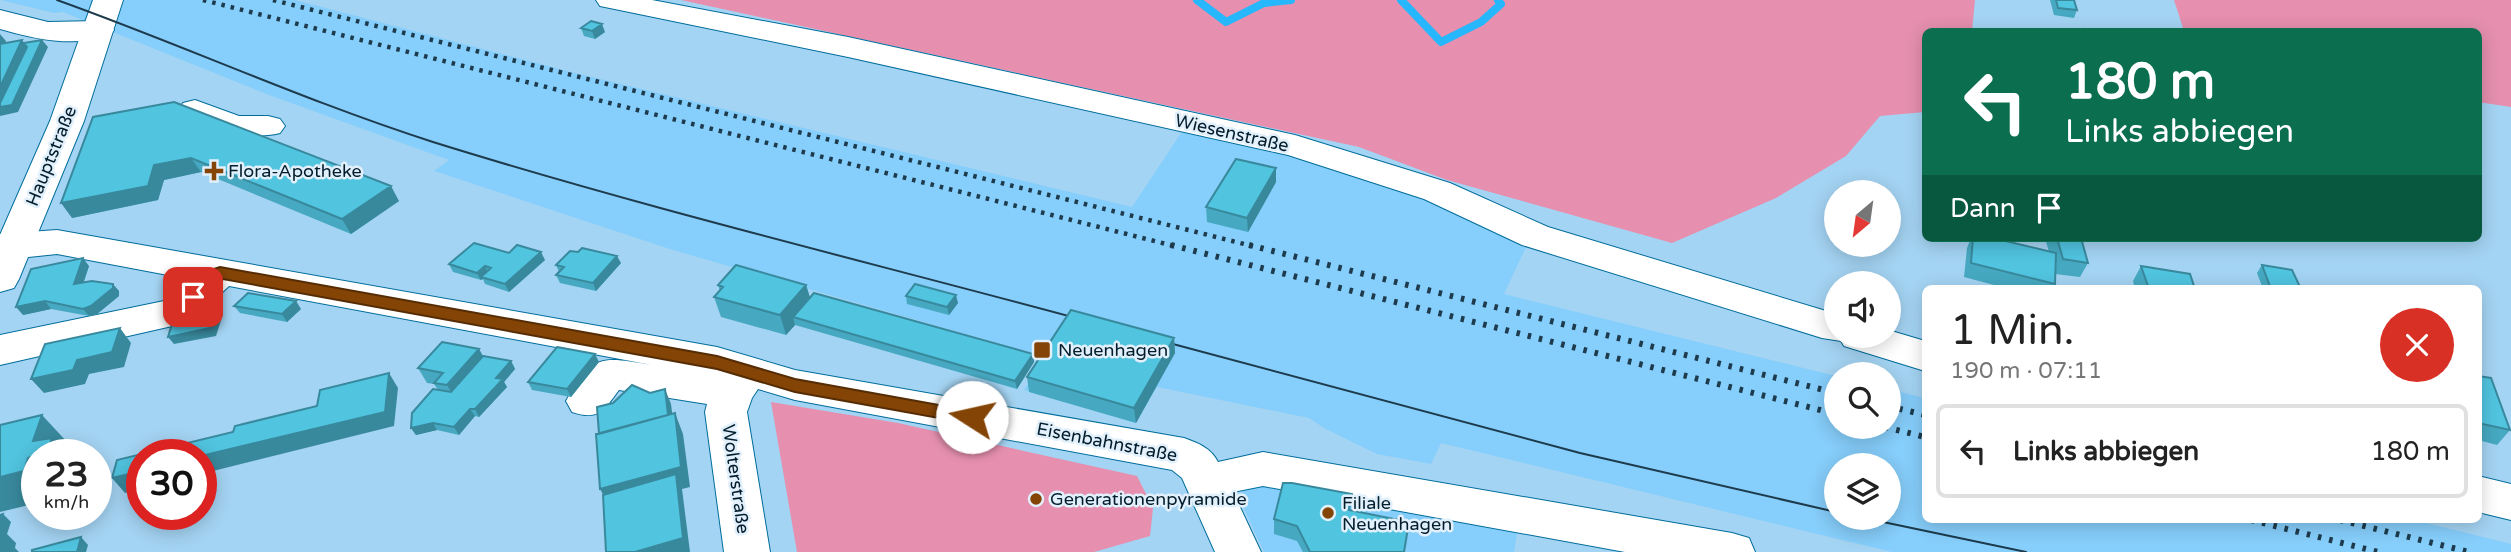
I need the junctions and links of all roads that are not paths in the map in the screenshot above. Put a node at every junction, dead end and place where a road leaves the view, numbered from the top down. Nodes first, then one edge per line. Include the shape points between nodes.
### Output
1 (611, 0) edge
2 (103, 15) edge
3 (0, 19) edge
4 (195, 110) edge
5 (268, 126) dead end
6 (8, 246) edge
7 (220, 273) junction
8 (0, 279) edge
9 (1824, 324) edge
10 (1898, 348) edge
11 (0, 350) edge
12 (1922, 355) edge
13 (741, 382) junction
14 (1207, 483) junction
15 (2482, 495) edge
16 (2511, 502) edge
17 (747, 552) edge
18 (1238, 552) edge
19 (1732, 552) edge

1 - 9 street, Wiesenstraße via 848,47 1295,146 1437,191 1535,236
2 - 3 street via 65,35
2 - 6 street, Hauptstraße via 67,121
4 - 5 street via 235,126
6 - 7 street via 57,242
6 - 8 street, Hauptstraße
7 - 11 street via 176,312
7 - 13 street, Eisenbahnstraße via 608,373
10 - 12 street
13 - 14 street, Eisenbahnstraße via 795,385 1184,456 1199,467
13 - 17 street, Wolterstraße via 726,412
14 - 18 street, Eisenbahnstraße
14 - 19 street via 1263,469
15 - 16 street

